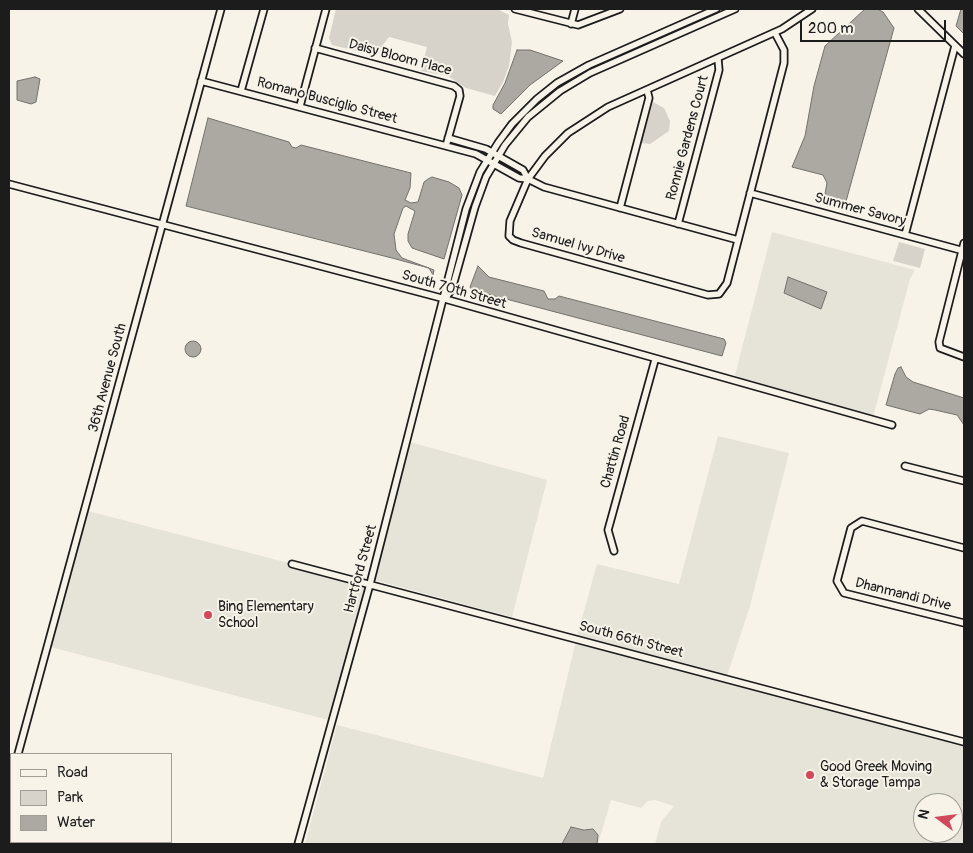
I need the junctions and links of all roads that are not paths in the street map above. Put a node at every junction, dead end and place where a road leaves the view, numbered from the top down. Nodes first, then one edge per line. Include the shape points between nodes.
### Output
1 (220, 9) edge
2 (264, 9) edge
3 (326, 9) edge
4 (515, 9) edge
5 (575, 9) edge
6 (620, 9) edge
7 (716, 9) edge
8 (735, 9) edge
9 (812, 9) edge
10 (918, 9) edge
11 (571, 24) junction
12 (775, 33) junction
13 (956, 46) junction
14 (315, 48) junction
15 (964, 54) edge
16 (718, 59) junction
17 (201, 81) junction
18 (241, 90) junction
19 (647, 90) junction
20 (300, 106) junction
21 (448, 138) junction
22 (446, 146) junction
23 (492, 152) junction
24 (498, 156) junction
25 (487, 159) junction
26 (494, 163) junction
27 (528, 179) junction
28 (9, 184) edge
29 (750, 193) junction
30 (620, 208) junction
31 (163, 224) junction
32 (678, 224) junction
33 (904, 235) junction
34 (738, 240) junction
35 (964, 243) edge
36 (963, 251) edge
37 (445, 299) junction
38 (964, 357) edge
39 (655, 360) junction
40 (892, 425) dead end
41 (905, 466) dead end
42 (964, 481) edge
43 (964, 548) edge
44 (614, 551) dead end
45 (292, 564) dead end
46 (370, 584) junction
47 (964, 622) edge
48 (964, 742) edge
49 (18, 753) edge
50 (298, 844) edge

1 - 17 street, 36th Avenue South
2 - 18 street
3 - 14 street
4 - 11 street
5 - 11 street
6 - 11 street via 584,24
7 - 23 street via 564,78 518,116
8 - 24 street via 565,87 528,117
9 - 12 street, Samuel Ivy Drive
10 - 13 street
12 - 16 street, Samuel Ivy Drive
12 - 29 street, Samuel Ivy Drive via 784,50 784,63
13 - 15 street
13 - 33 street
14 - 20 street
14 - 21 street, Daisy Bloom Place via 454,86 460,96
16 - 19 street, Samuel Ivy Drive
16 - 32 street, Ronnie Gardens Court via 719,70
17 - 18 street, Romano Busciglio Street
17 - 31 street, 36th Avenue South
18 - 20 street, Romano Busciglio Street
19 - 27 street, Samuel Ivy Drive via 599,112 568,133
19 - 30 street via 649,98
20 - 22 street, Romano Busciglio Street
21 - 22 street
21 - 23 street, Romano Busciglio Street
22 - 25 street, Romano Busciglio Street
23 - 24 street, Romano Busciglio Street
23 - 25 street
24 - 26 street
24 - 27 street, Romano Busciglio Street via 523,170
25 - 26 street, Romano Busciglio Street
25 - 37 street via 469,200
26 - 27 street, Romano Busciglio Street via 519,178
26 - 37 street via 475,207 452,289
27 - 30 street, Romano Busciglio Street via 544,187
27 - 34 street, Samuel Ivy Drive via 509,230 509,236 521,243 714,295 727,283
28 - 31 street, South 70th Street
29 - 33 street, Summer Savory
29 - 34 street, Samuel Ivy Drive
30 - 32 street, Romano Busciglio Street
31 - 37 street, South 70th Street
31 - 49 street, 36th Avenue South
32 - 34 street, Romano Busciglio Street
33 - 36 street, Summer Savory
35 - 36 street
36 - 38 street via 938,342 940,348
37 - 39 street, South 70th Street
37 - 46 street, Hartford Street
39 - 40 street, South 70th Street
39 - 44 street, Chattin Road via 608,530
41 - 42 street
43 - 47 street, Dhanmandi Drive via 862,521 851,528 837,581 844,593
45 - 46 street, South 66th Street
46 - 48 street, South 66th Street
46 - 50 street, Hartford Street

